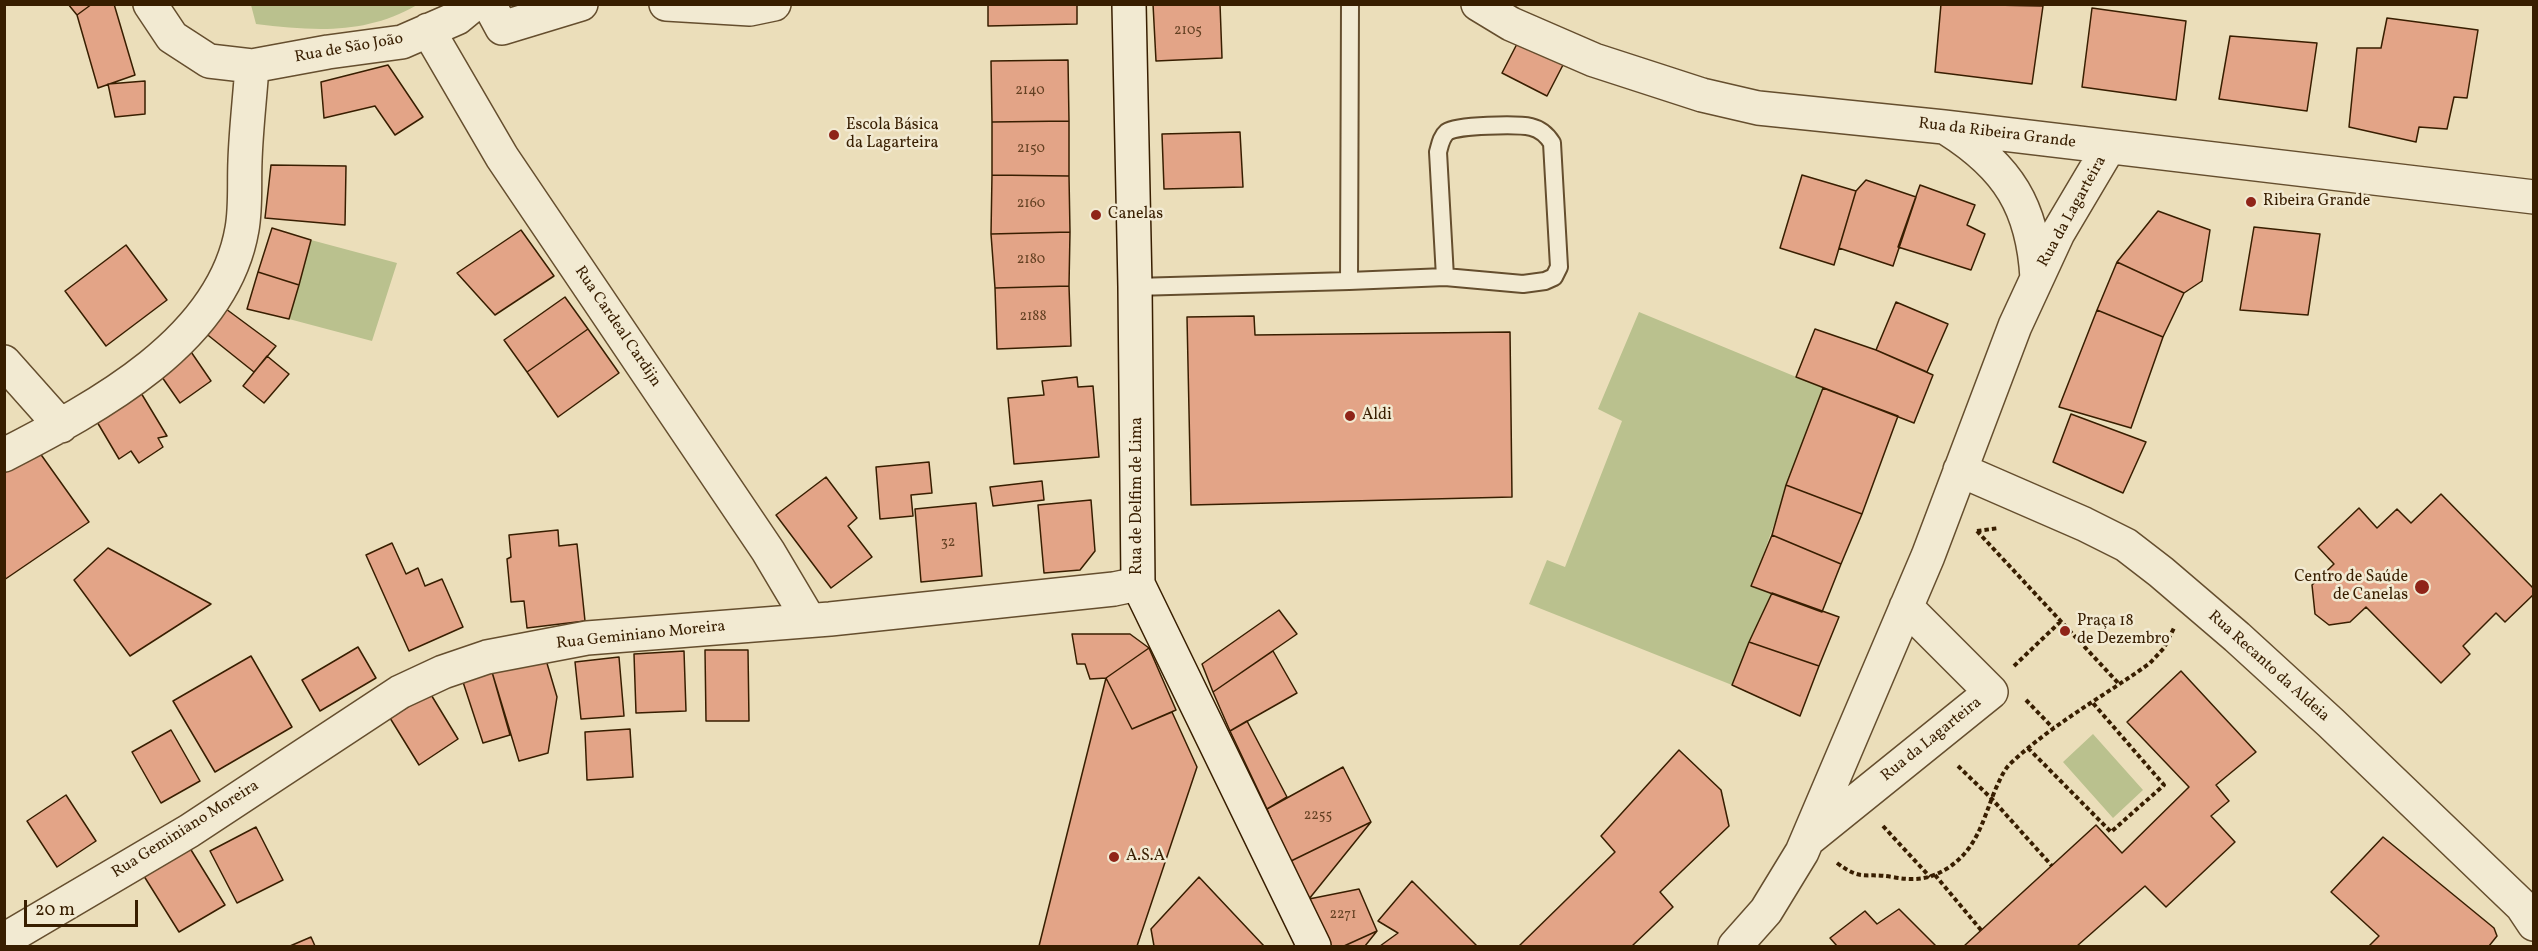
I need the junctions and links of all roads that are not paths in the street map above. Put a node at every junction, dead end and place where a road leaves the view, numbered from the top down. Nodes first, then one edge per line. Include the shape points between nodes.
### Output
1 (150, 4) edge
2 (474, 4) edge
3 (489, 4) edge
4 (581, 4) edge
5 (666, 4) edge
6 (774, 4) edge
7 (1129, 4) edge
8 (1350, 4) edge
9 (1478, 4) edge
10 (428, 30) junction
11 (252, 66) junction
12 (1944, 127) junction
13 (2109, 147) junction
14 (2534, 197) edge
15 (1445, 277) junction
16 (2037, 278) junction
17 (1349, 281) junction
18 (1135, 287) junction
19 (4, 362) edge
20 (60, 426) junction
21 (4, 455) edge
22 (1960, 470) junction
23 (1138, 584) junction
24 (1906, 607) junction
25 (809, 620) junction
26 (1807, 841) junction
27 (2534, 924) edge
28 (4, 940) edge
29 (1314, 946) edge
30 (1735, 946) edge

1 - 11 street, Rua de São João via 172,37 209,61
2 - 10 street, Rua de São João via 457,18
3 - 4 street via 502,28
5 - 6 street via 750,9
7 - 18 street, Rua de Delfim de Lima
8 - 17 lane
9 - 12 street, Rua da Ribeira Grande via 1511,24 1594,60 1701,96 1758,108
10 - 11 street, Rua de São João via 402,42
10 - 25 street, Rua Cardeal Cardijn via 502,157 755,532
11 - 20 street via 243,228 232,267 209,307 171,349
12 - 13 street, Rua da Ribeira Grande
12 - 16 street, Rua da Lagarteira via 1986,157 2016,194 2035,247
13 - 14 street, Rua da Ribeira Grande
13 - 16 street, Rua da Lagarteira via 2058,233
15 - 15 lane via 1438,152 1441,139 1457,127 1529,126 1542,131 1552,143 1559,267 1554,277 1523,284
15 - 17 lane
16 - 22 street, Rua da Lagarteira
17 - 18 lane
18 - 23 street, Rua de Delfim de Lima
19 - 20 street
20 - 21 street
22 - 24 street, Rua da Lagarteira
22 - 27 street, Rua Recanto da Aldeia via 2126,545 2331,723 2522,906
23 - 25 street, Rua Geminiano Moreira
23 - 29 street, Rua de Delfim de Lima
24 - 26 street, Rua da Lagarteira
24 - 26 street, Rua da Lagarteira via 1990,692
25 - 28 street, Rua Geminiano Moreira via 587,638 487,657 443,672 400,692 189,831
26 - 30 street, Rua da Lagarteira via 1766,911

